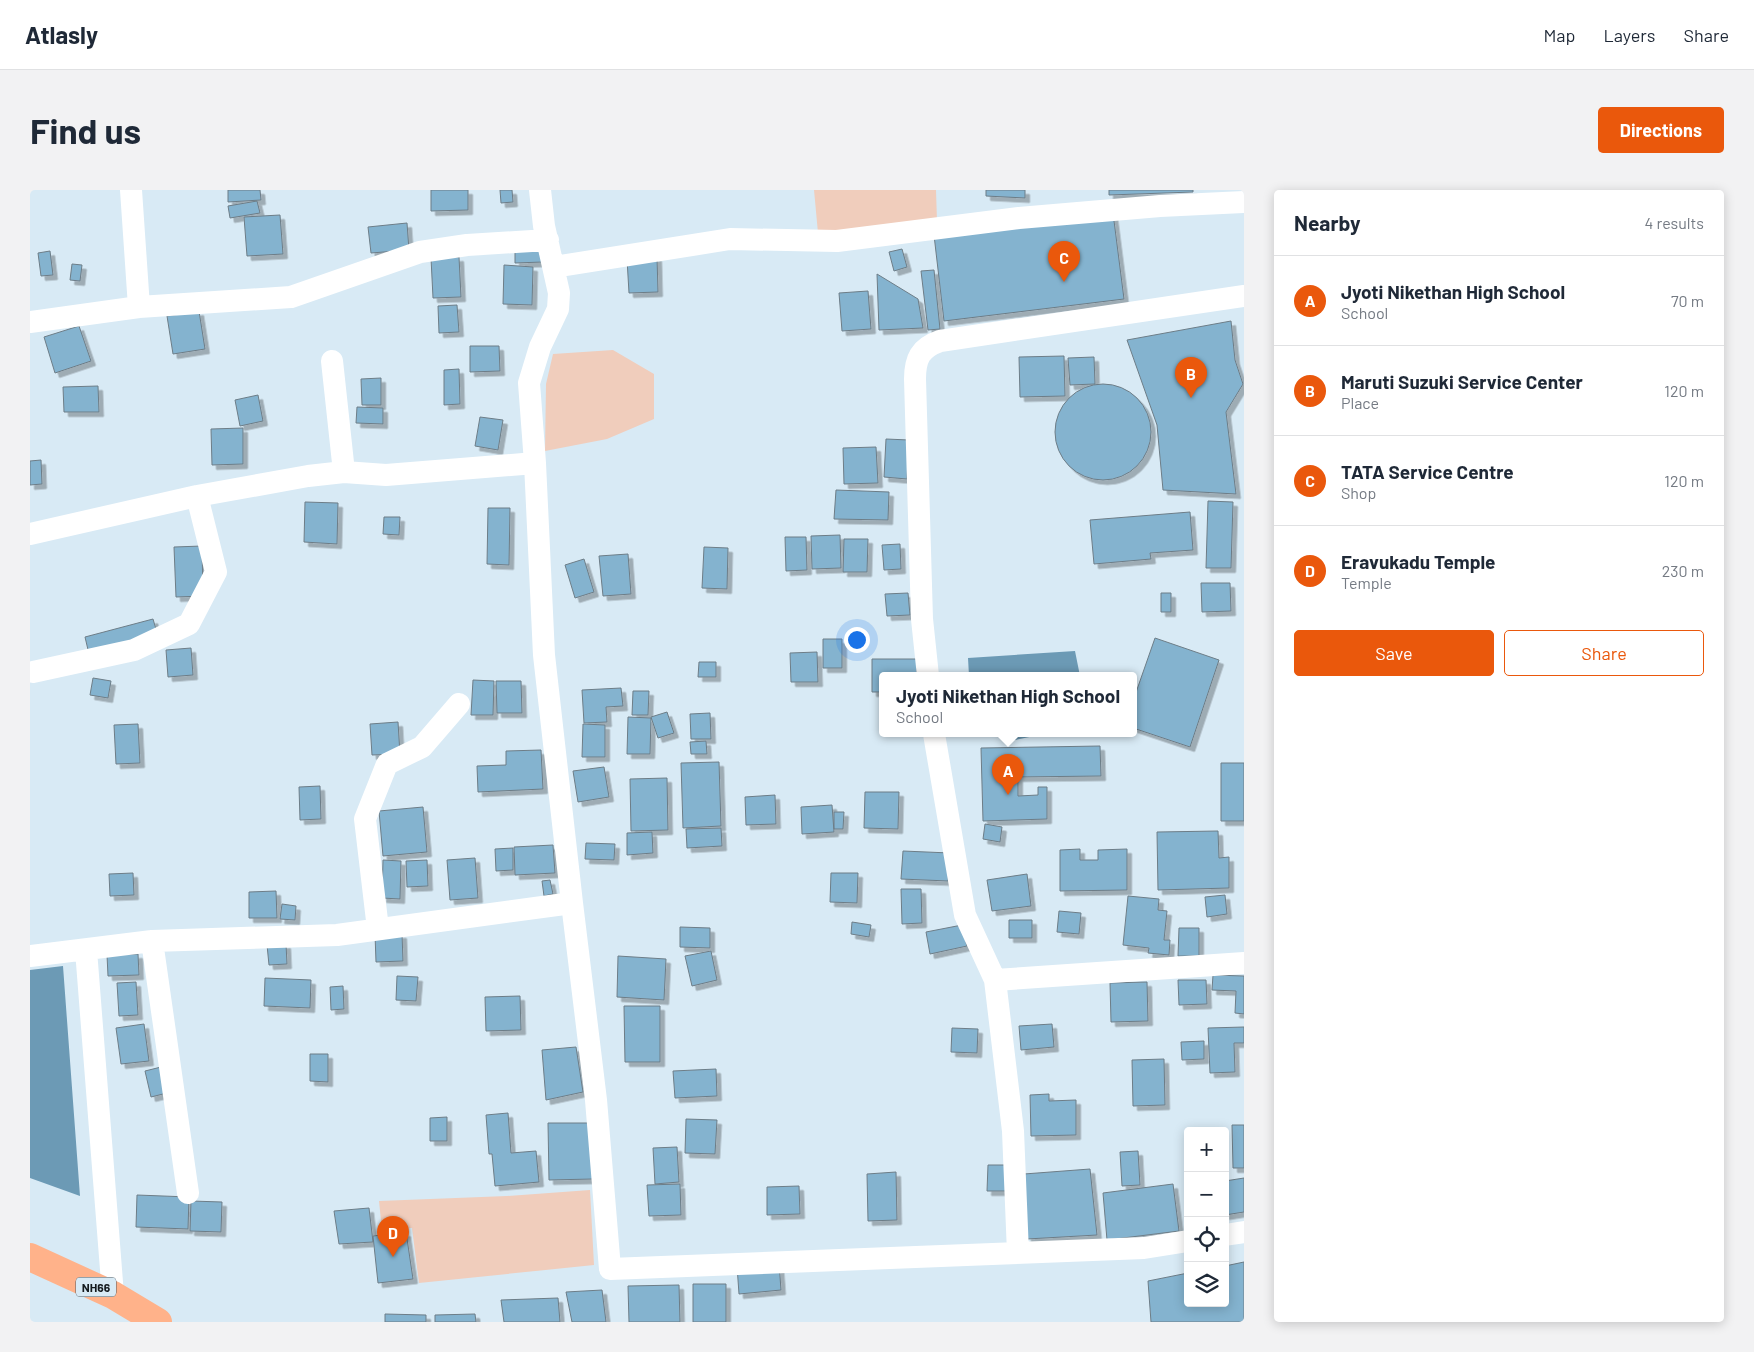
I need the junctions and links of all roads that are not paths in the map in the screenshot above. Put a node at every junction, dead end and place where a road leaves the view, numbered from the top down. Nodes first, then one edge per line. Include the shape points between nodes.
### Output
1 (131, 190) edge
2 (540, 190) edge
3 (1244, 202) edge
4 (548, 240) junction
5 (554, 267) junction
6 (1244, 296) edge
7 (139, 307) junction
8 (30, 322) edge
9 (332, 361) dead end
10 (535, 463) junction
11 (344, 472) junction
12 (197, 496) junction
13 (30, 534) edge
14 (33, 672) dead end
15 (928, 672) edge
16 (459, 704) dead end
17 (935, 737) edge
18 (572, 902) junction
19 (378, 929) junction
20 (152, 941) junction
21 (86, 950) junction
22 (30, 956) edge
23 (1244, 962) edge
24 (995, 980) junction
25 (188, 1193) dead end
26 (1244, 1232) edge
27 (1229, 1234) edge
28 (1184, 1242) edge
29 (1018, 1253) junction
30 (30, 1258) edge
31 (113, 1295) junction
32 (158, 1322) edge

1 - 7 street
2 - 4 street
3 - 5 street via 1019,218 837,241 730,238
4 - 5 street
4 - 7 street via 467,245 420,252 291,297
5 - 10 street via 559,293 558,309 540,347 529,383
6 - 15 street via 940,341 923,351 915,364 915,379 922,618
7 - 8 street
9 - 11 street
10 - 11 street via 386,474
10 - 18 street via 544,656
11 - 12 street
12 - 13 street
12 - 14 street via 216,572 189,624 134,650
16 - 19 street via 422,747 387,764 366,819
17 - 24 street via 965,916
18 - 19 street
18 - 29 street via 596,1100 610,1269
19 - 20 street via 337,935
20 - 21 street
20 - 25 street
21 - 22 street
21 - 31 street
23 - 24 street
24 - 29 street via 1013,1132
26 - 27 street
28 - 29 street via 1144,1248
30 - 31 highway, NH66
31 - 32 highway, NH66

